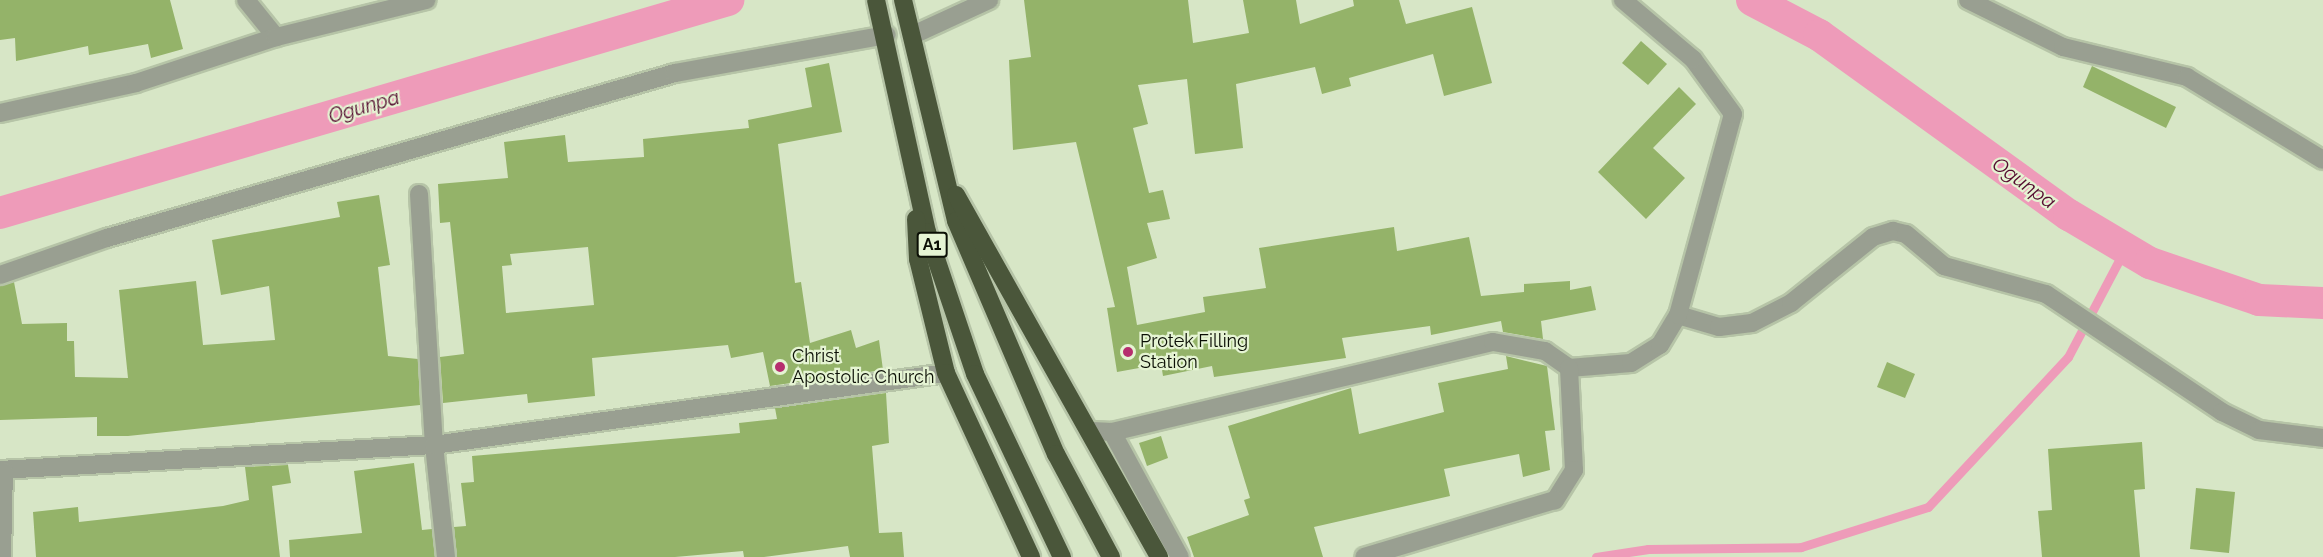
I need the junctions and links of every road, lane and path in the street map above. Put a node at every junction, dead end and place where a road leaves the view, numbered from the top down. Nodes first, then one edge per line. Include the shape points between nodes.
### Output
1 (246, 0) edge
2 (427, 0) edge
3 (989, 0) edge
4 (1623, 0) edge
5 (1968, 0) edge
6 (877, 3) edge
7 (903, 4) edge
8 (887, 35) junction
9 (913, 35) junction
10 (276, 37) junction
11 (0, 113) edge
12 (2323, 160) edge
13 (939, 166) junction
14 (912, 172) junction
15 (419, 195) dead end
16 (0, 275) edge
17 (1678, 315) junction
18 (1569, 368) junction
19 (946, 373) junction
20 (1092, 431) junction
21 (1112, 432) junction
22 (2323, 438) edge
23 (434, 445) junction
24 (2, 470) edge
25 (2, 557) edge
26 (446, 557) edge
27 (1031, 557) edge
28 (1062, 557) edge
29 (1110, 557) edge
30 (1159, 557) edge
31 (1180, 557) edge
32 (1364, 557) edge

1 - 10 street
2 - 10 street
3 - 9 street
4 - 17 street via 1693,59 1733,114
5 - 12 street via 2063,47 2187,77
6 - 8 highway, A1
7 - 9 highway, A1
8 - 14 highway, A1
8 - 16 street via 675,73 107,238
9 - 13 highway, A1
10 - 11 street via 136,82
13 - 20 highway
13 - 29 highway, A1 via 956,221 1056,454
14 - 19 highway via 918,259
14 - 28 highway, A1 via 975,374 1019,474
15 - 23 street
17 - 18 street via 1660,345 1631,363
17 - 22 street via 1719,327 1752,323 1791,303 1873,237 1893,231 1906,234 1944,266 2046,294 2222,412 2259,430
18 - 21 street via 1545,351 1492,342
18 - 32 street via 1574,470 1555,500
19 - 23 street
19 - 27 highway
20 - 21 street
20 - 30 highway
21 - 31 street
23 - 24 street
23 - 26 street
24 - 25 street

